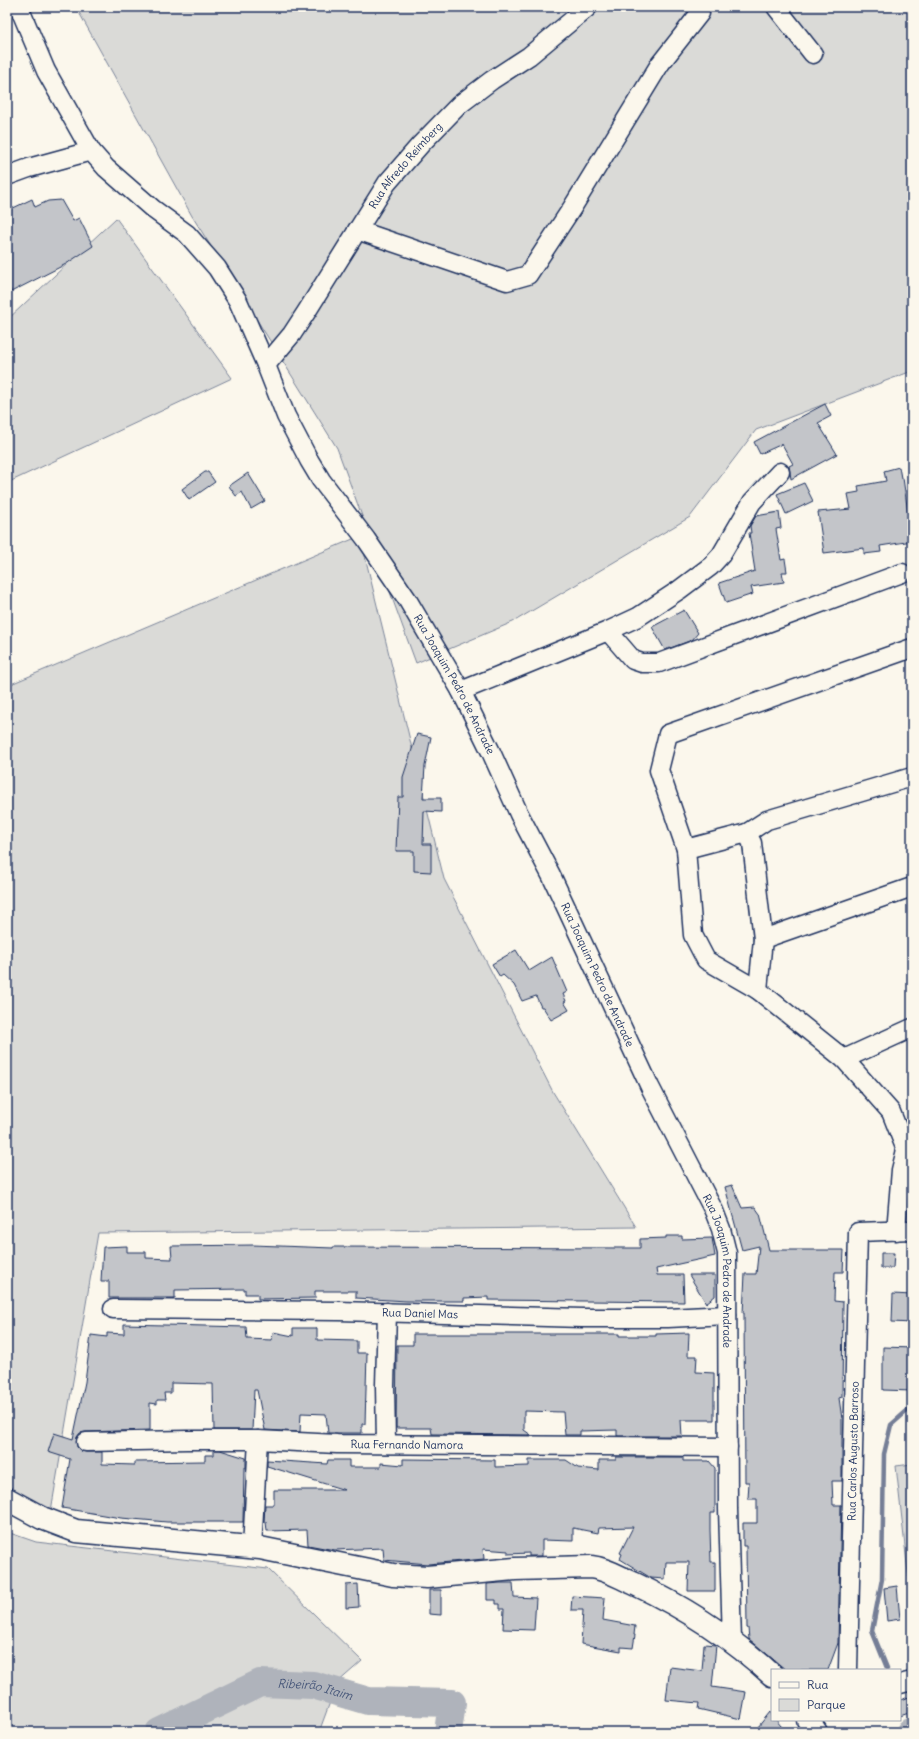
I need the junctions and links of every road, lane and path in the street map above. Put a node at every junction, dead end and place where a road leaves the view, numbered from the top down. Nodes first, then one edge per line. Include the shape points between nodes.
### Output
1 (19, 7) edge
2 (588, 7) edge
3 (776, 7) edge
4 (702, 9) edge
5 (813, 54) dead end
6 (90, 151) junction
7 (7, 176) edge
8 (357, 230) junction
9 (266, 365) junction
10 (780, 472) dead end
11 (902, 573) dead end
12 (608, 631) junction
13 (912, 648) edge
14 (461, 691) junction
15 (912, 777) edge
16 (747, 833) junction
17 (686, 849) junction
18 (912, 887) edge
19 (763, 939) junction
20 (758, 990) junction
21 (912, 1028) edge
22 (844, 1059) junction
23 (909, 1149) edge
24 (904, 1231) edge
25 (113, 1309) dead end
26 (388, 1312) junction
27 (727, 1316) junction
28 (258, 1440) junction
29 (86, 1442) dead end
30 (386, 1444) junction
31 (728, 1447) junction
32 (7, 1499) edge
33 (252, 1548) junction
34 (732, 1641) junction
35 (848, 1669) edge
36 (771, 1675) edge
37 (912, 1681) edge
38 (901, 1684) edge

1 - 6 street, Rua Joaquim Pedro de Andrade via 46,71
2 - 8 street, Rua Alfredo Reimberg via 529,56 459,105 387,183
3 - 5 street
4 - 8 street via 660,64 528,275 507,281
6 - 7 street
6 - 9 street, Rua Joaquim Pedro de Andrade via 106,168 187,234 217,268 238,302
8 - 9 street, Rua Alfredo Reimberg via 303,317
9 - 14 street, Rua Joaquim Pedro de Andrade via 286,416 309,460 407,599
10 - 12 street via 752,502 721,555 711,566 638,617
11 - 12 street via 660,663 632,660
12 - 14 street
13 - 17 street via 668,734 659,770
14 - 27 street, Rua Joaquim Pedro de Andrade via 650,1087 722,1229 727,1253
15 - 16 street via 767,820
16 - 17 street
16 - 19 street via 752,843
17 - 20 street via 693,935 706,960
18 - 19 street
19 - 20 street
20 - 22 street
21 - 22 street
22 - 23 street via 892,1112
23 - 24 street via 901,1170
24 - 35 street, Rua Carlos Augusto Barroso via 858,1232
25 - 26 street, Rua Daniel Mas
26 - 27 street, Rua Daniel Mas via 582,1318
26 - 30 street
27 - 31 street, Rua Joaquim Pedro de Andrade
28 - 29 street, Rua Fernando Namora
28 - 30 street, Rua Fernando Namora
28 - 33 street
30 - 31 street, Rua Fernando Namora
31 - 34 street, Rua Joaquim Pedro de Andrade
32 - 33 main road via 42,1518 76,1531
33 - 34 main road via 392,1576 427,1577 515,1569 600,1568 651,1592
34 - 36 main road
37 - 38 street

